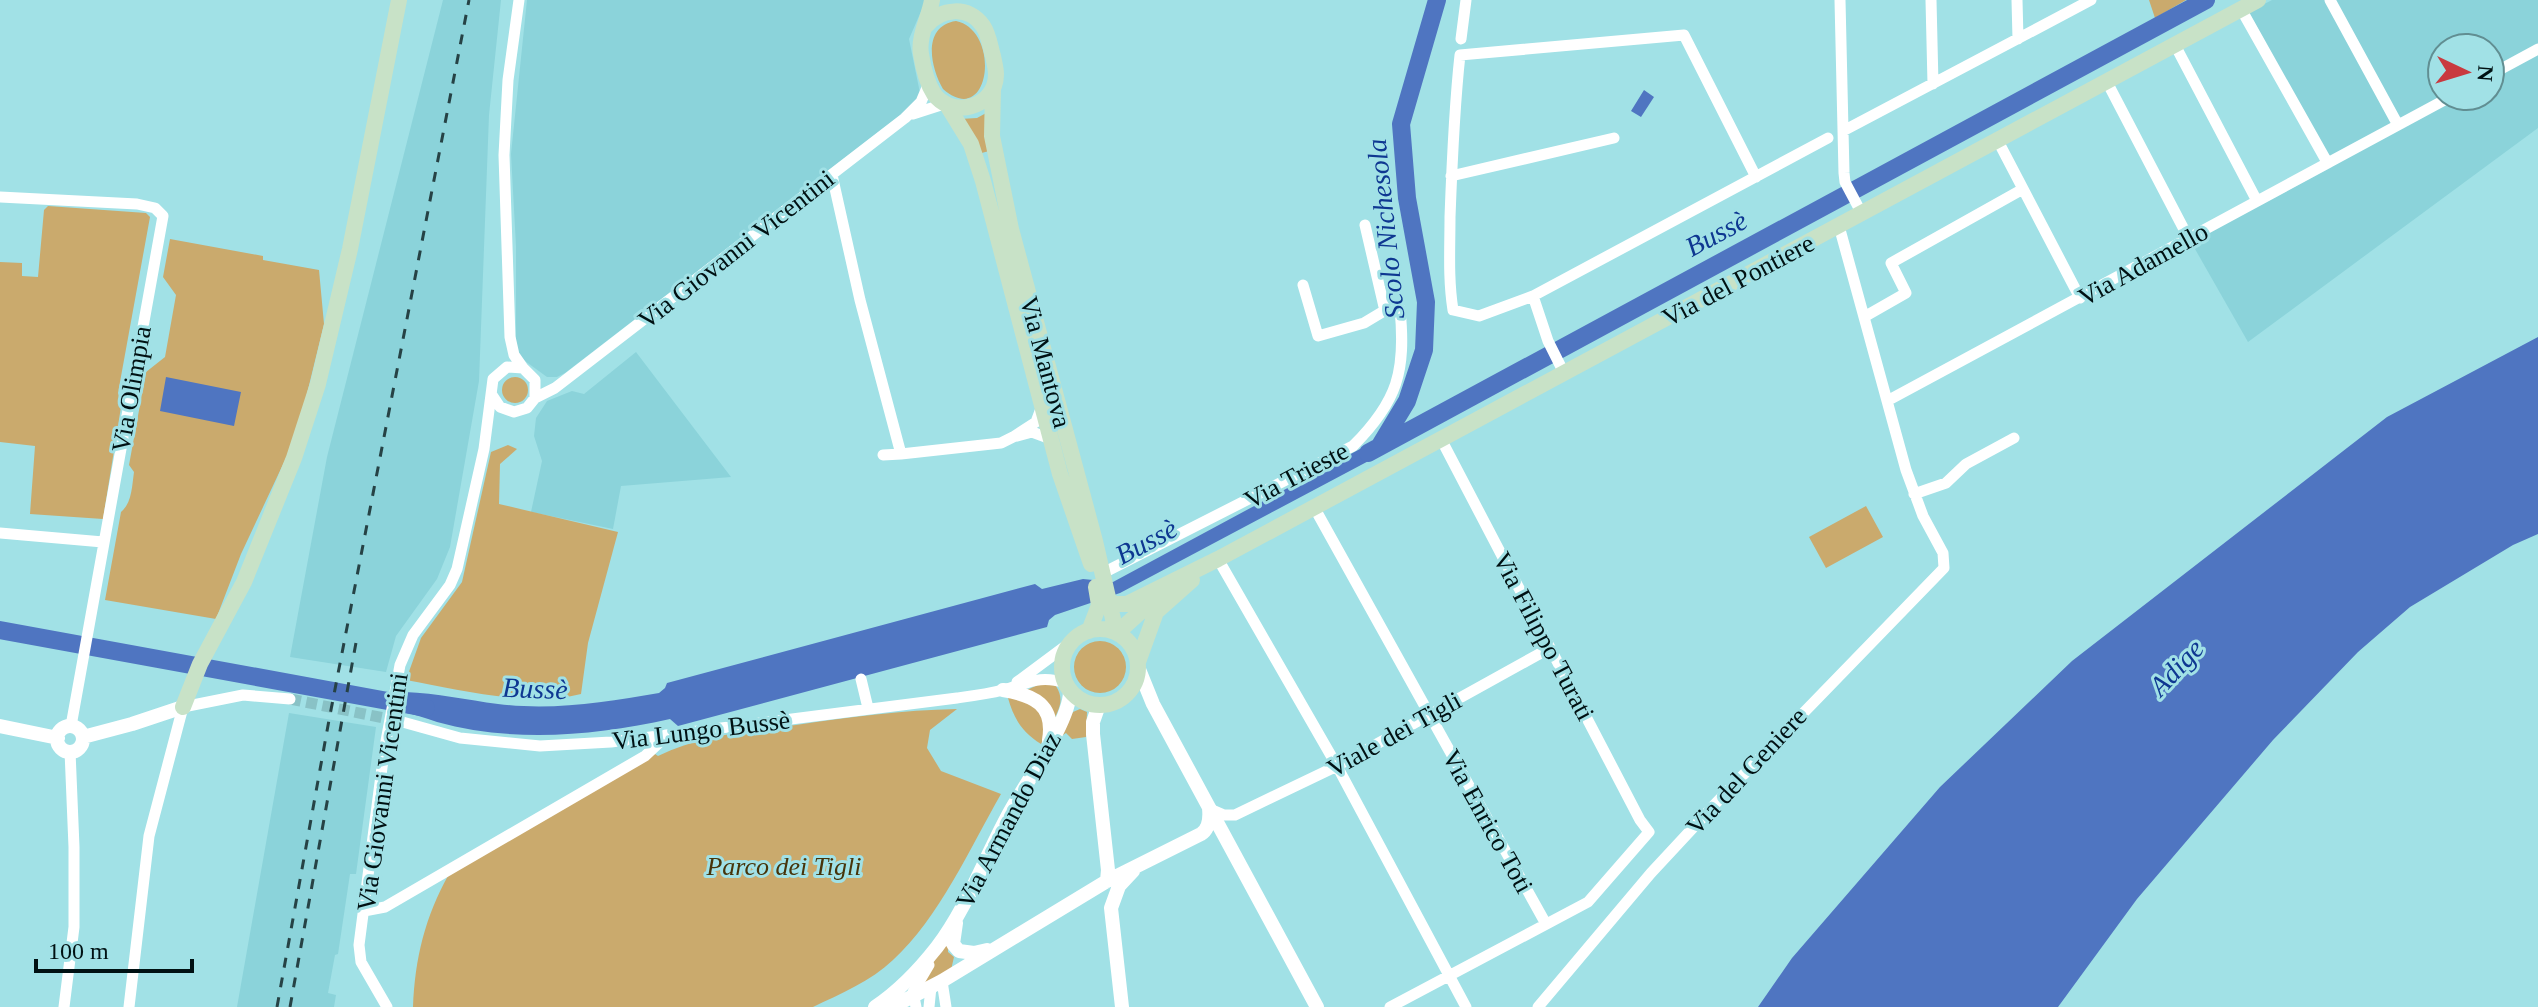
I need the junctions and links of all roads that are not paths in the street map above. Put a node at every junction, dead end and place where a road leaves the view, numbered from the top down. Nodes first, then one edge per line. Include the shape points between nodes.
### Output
1 (399, 0) edge
2 (519, 0) edge
3 (932, 0) edge
4 (966, 0) edge
5 (1466, 0) edge
6 (1840, 0) edge
7 (1931, 0) edge
8 (2017, 0) edge
9 (2091, 0) edge
10 (2258, 0) edge
11 (2330, 0) edge
12 (2241, 9) junction
13 (975, 18) junction
14 (926, 26) junction
15 (1461, 39) dead end
16 (2018, 39) junction
17 (2175, 45) junction
18 (2538, 49) edge
19 (2506, 66) edge
20 (2107, 82) junction
21 (929, 83) junction
22 (1933, 84) junction
23 (993, 89) junction
24 (946, 104) junction
25 (2426, 110) edge
26 (905, 118) junction
27 (2398, 125) junction
28 (1843, 131) junction
29 (1614, 138) dead end
30 (1828, 138) dead end
31 (1998, 141) junction
32 (2327, 162) junction
33 (832, 175) junction
34 (1451, 176) junction
35 (1756, 177) junction
36 (2023, 189) junction
37 (0, 197) edge
38 (2257, 201) junction
39 (1860, 210) junction
40 (1365, 225) dead end
41 (1839, 226) junction
42 (2189, 239) junction
43 (1303, 285) dead end
44 (1533, 296) junction
45 (2080, 298) junction
46 (1385, 311) junction
47 (1864, 317) junction
48 (510, 337) junction
49 (1562, 368) junction
50 (528, 372) junction
51 (497, 373) junction
52 (566, 380) junction
53 (492, 394) junction
54 (535, 398) junction
55 (1887, 401) junction
56 (1042, 406) junction
57 (506, 411) junction
58 (1013, 437) junction
59 (2014, 438) dead end
60 (1051, 439) junction
61 (1441, 439) junction
62 (484, 449) junction
63 (901, 454) junction
64 (883, 455) dead end
65 (1914, 494) junction
66 (1314, 507) junction
67 (0, 533) edge
68 (103, 542) junction
69 (1218, 559) junction
70 (1101, 578) junction
71 (1179, 579) junction
72 (1104, 603) junction
73 (1089, 631) junction
74 (1116, 633) junction
75 (1071, 642) junction
76 (1550, 648) junction
77 (1138, 664) junction
78 (861, 679) dead end
79 (1068, 687) junction
80 (1003, 690) junction
81 (290, 699) tunnel mouth
82 (1099, 705) junction
83 (183, 707) junction
84 (868, 708) junction
85 (1429, 715) junction
86 (399, 721) tunnel mouth
87 (0, 726) edge
88 (71, 726) junction
89 (661, 736) junction
90 (83, 737) junction
91 (58, 738) junction
92 (1049, 743) junction
93 (70, 751) junction
94 (1337, 766) junction
95 (1209, 808) junction
96 (1235, 815) junction
97 (1205, 831) junction
98 (1225, 838) junction
99 (1138, 866) junction
100 (1107, 881) junction
101 (1086, 895) junction
102 (1111, 908) junction
103 (364, 911) junction
104 (957, 915) junction
105 (1546, 924) junction
106 (1002, 945) junction
107 (938, 946) junction
108 (1449, 975) junction
109 (936, 984) junction
110 (915, 1001) edge
111 (64, 1007) edge
112 (129, 1007) edge
113 (387, 1007) edge
114 (875, 1007) edge
115 (892, 1007) edge
116 (929, 1007) edge
117 (946, 1007) edge
118 (1122, 1007) edge
119 (1317, 1007) edge
120 (1390, 1007) edge
121 (1466, 1007) edge
122 (1538, 1007) edge

1 - 83 main road via 318,384 280,496
2 - 48 street via 504,155
3 - 14 main road, Via Mantova
4 - 13 main road, Via Mantova
5 - 15 street
6 - 28 street
7 - 22 street
8 - 16 street
9 - 16 street
10 - 12 main road, Via del Pontiere
11 - 27 street
12 - 17 main road, Via del Pontiere
12 - 32 street
13 - 14 main road via 949,12
13 - 23 main road, Via Mantova via 988,36 996,73
14 - 21 main road, Via Mantova via 920,45
16 - 22 street
17 - 20 main road, Via del Pontiere
17 - 38 street
18 - 19 street
20 - 31 main road, Via del Pontiere
20 - 42 street
21 - 24 main road, Via Mantova
21 - 26 street, Via Giovanni Vicentini via 921,102
22 - 28 street
23 - 24 main road via 972,107
23 - 70 main road, Via Mantova via 993,145 1011,229
24 - 26 street, Via Giovanni Vicentini
24 - 56 main road, Via Mantova via 971,144 983,181
25 - 27 street, Via Adamello
26 - 33 street, Via Giovanni Vicentini
27 - 32 street, Via Adamello
28 - 39 street via 1845,182
29 - 34 street
30 - 35 street
31 - 36 street
31 - 39 main road, Via del Pontiere
32 - 38 street, Via Adamello
33 - 52 street, Via Giovanni Vicentini
33 - 63 street
34 - 35 street via 1460,55 1684,35
34 - 44 street via 1453,310 1479,316
35 - 44 street
36 - 45 street
36 - 47 street via 1891,263 1906,293
37 - 68 street, Via Olimpia via 137,204 163,216
38 - 42 street, Via Adamello
39 - 41 main road, Via del Pontiere
40 - 46 street
41 - 47 street
41 - 49 main road, Via del Pontiere
42 - 45 street, Via Adamello
43 - 46 street via 1318,336
44 - 49 street
45 - 55 street, Via Adamello
46 - 70 street, Via Trieste via 1400,309 1403,343 1397,385 1377,422 1353,446
47 - 55 street
48 - 50 street via 514,355
48 - 51 street, Via Giovanni Vicentini
49 - 61 main road, Via del Pontiere
50 - 51 street via 507,367
50 - 52 street
50 - 54 street via 537,388
51 - 53 street, Via Giovanni Vicentini
52 - 54 street, Via Giovanni Vicentini
53 - 57 street
53 - 62 street, Via Giovanni Vicentini
54 - 57 street, Via Giovanni Vicentini via 520,411
55 - 65 street
56 - 58 street via 1036,422
56 - 60 main road, Via Mantova
57 - 62 street, Via Giovanni Vicentini
58 - 60 street via 1036,432
58 - 63 street via 1001,443
59 - 65 street via 1966,464 1946,483
60 - 70 main road, Via Mantova
61 - 66 main road, Via del Pontiere
61 - 76 street, Via Filippo Turati
62 - 103 street, Via Giovanni Vicentini via 457,569 407,645 398,674
63 - 64 street
65 - 122 street, Via del Geniere via 1944,559 1941,572 1717,802
66 - 69 main road, Via del Pontiere
66 - 85 street, Via Enrico Toti
67 - 68 street
68 - 88 street, Via Olimpia
69 - 71 main road, Via del Pontiere
69 - 77 main road, Via del Pontiere via 1156,612
69 - 94 street
70 - 72 main road, Via Mantova
71 - 72 main road, Via del Pontiere via 1127,604
71 - 74 main road, Via del Pontiere
72 - 73 main road, Via Mantova
72 - 74 main road, Via Mantova
73 - 74 main road
73 - 75 main road
74 - 77 main road via 1129,642
75 - 79 main road via 1063,659
75 - 80 street, Via Lungo Bussè
76 - 85 street, Viale dei Tigli
76 - 105 street, Via Filippo Turati via 1649,832 1588,902
77 - 82 main road via 1129,692 1121,700
77 - 95 street via 1153,704
78 - 84 street
79 - 80 street, Via Lungo Bussè via 1044,678
79 - 82 main road via 1085,702
79 - 92 street, Via Armando Diaz via 1066,712
80 - 84 street, Via Lungo Bussè
80 - 92 street via 1028,695 1042,705 1050,722
81 - 83 street via 243,695
82 - 100 street via 1093,729
83 - 90 street
83 - 112 street via 149,836
84 - 89 street, Via Lungo Bussè
85 - 94 street, Viale dei Tigli
85 - 105 street, Via Enrico Toti
86 - 89 street, Via Lungo Bussè via 460,738 540,746
87 - 91 street
88 - 90 street
88 - 91 street
89 - 103 street via 645,756 385,907
90 - 93 street via 80,747
91 - 93 street
92 - 104 street, Via Armando Diaz
93 - 111 street via 74,915
94 - 96 street, Viale dei Tigli
94 - 108 street
95 - 96 street
95 - 97 street
95 - 98 street
96 - 98 street
97 - 98 street
97 - 99 street
98 - 119 street
99 - 100 street
99 - 102 street via 1119,886
100 - 101 street
101 - 102 street via 1107,899
101 - 106 street
102 - 118 street
103 - 113 street, Via Giovanni Vicentini via 361,962
104 - 106 street via 953,944 959,951 983,952
104 - 107 street, Via Armando Diaz
105 - 108 street
106 - 109 street
107 - 110 street, Via Armando Diaz via 915,986
107 - 114 street, Via Armando Diaz via 910,979
108 - 120 street
108 - 121 street
109 - 110 street
109 - 116 street
109 - 117 street
110 - 115 street

